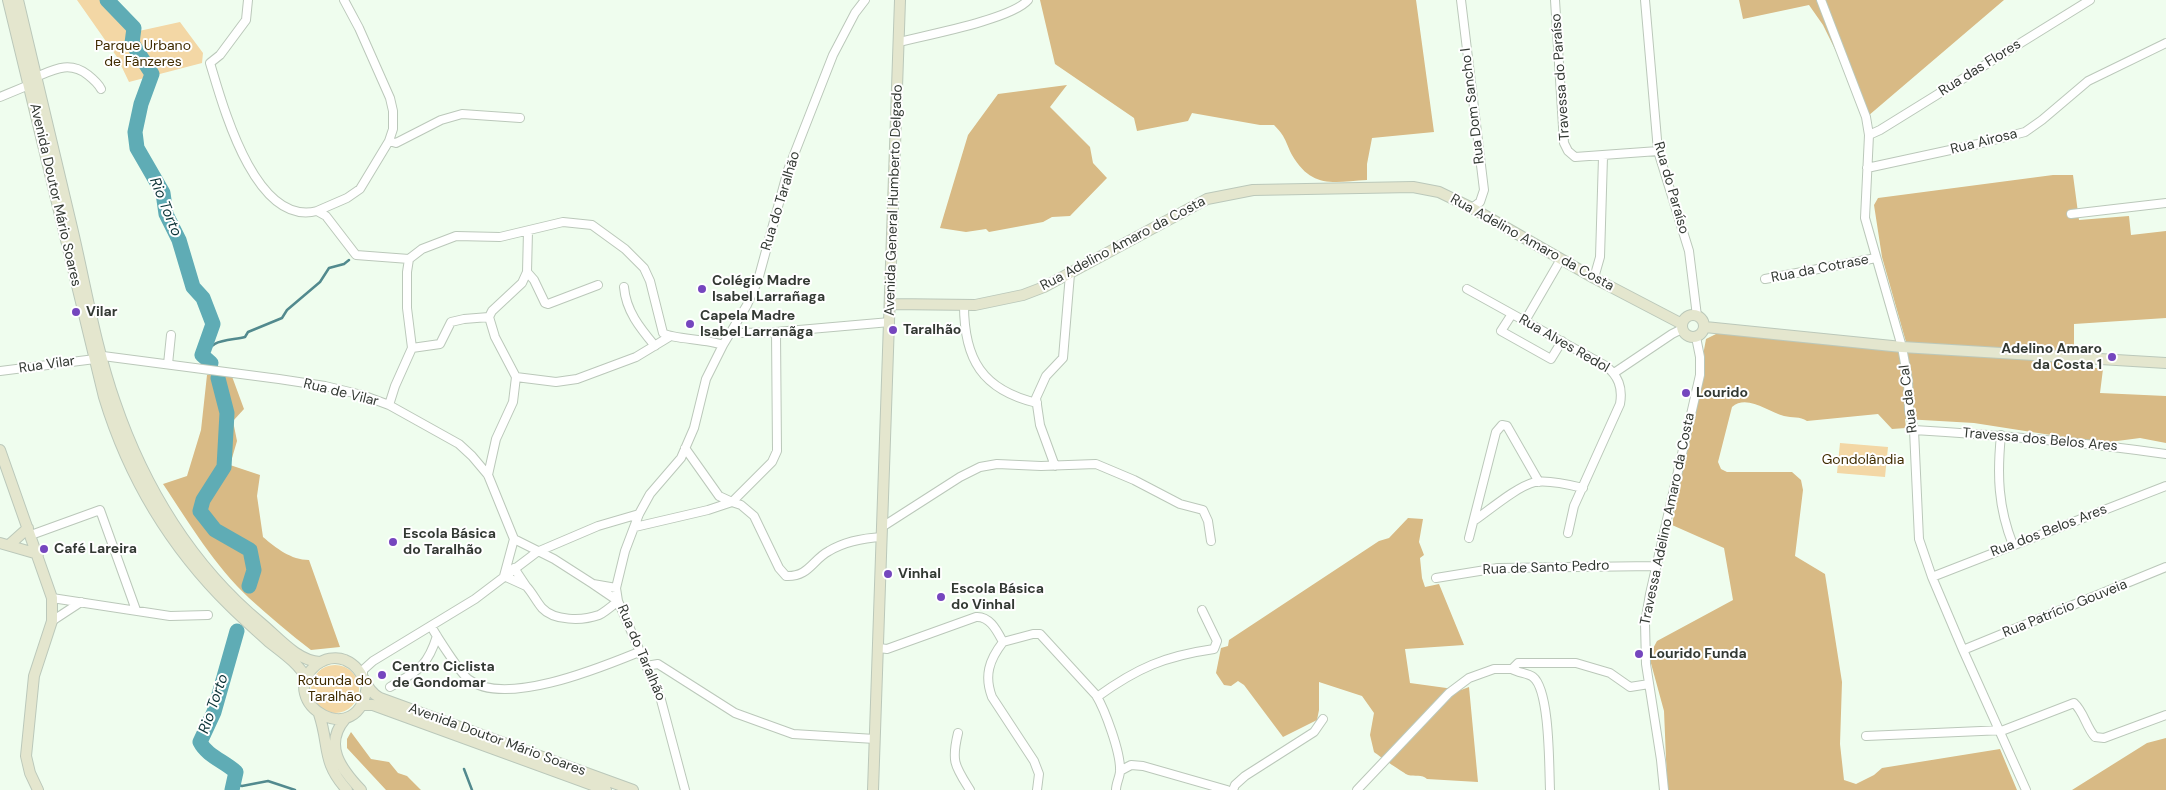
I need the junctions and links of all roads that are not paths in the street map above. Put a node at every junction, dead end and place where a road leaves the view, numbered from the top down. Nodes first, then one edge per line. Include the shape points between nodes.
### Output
1 (8, 0) edge
2 (18, 0) edge
3 (248, 0) edge
4 (344, 0) edge
5 (865, 0) edge
6 (900, 0) edge
7 (1028, 0) edge
8 (1460, 0) edge
9 (1555, 0) edge
10 (1645, 0) edge
11 (1820, 0) edge
12 (2090, 0) edge
13 (899, 42) junction
14 (2166, 43) edge
15 (33, 81) junction
16 (101, 89) dead end
17 (0, 97) edge
18 (520, 118) dead end
19 (1869, 135) junction
20 (389, 141) junction
21 (1658, 151) junction
22 (1602, 157) junction
23 (1867, 168) junction
24 (2166, 203) edge
25 (1472, 208) junction
26 (317, 211) junction
27 (2071, 214) dead end
28 (528, 231) junction
29 (1876, 258) junction
30 (410, 259) junction
31 (1561, 259) junction
32 (527, 272) junction
33 (1070, 274) junction
34 (1594, 278) junction
35 (1764, 279) dead end
36 (598, 285) dead end
37 (624, 287) dead end
38 (1467, 289) dead end
39 (891, 304) junction
40 (964, 305) junction
41 (1512, 314) junction
42 (1697, 316) junction
43 (489, 317) junction
44 (890, 322) junction
45 (1526, 322) junction
46 (1682, 327) junction
47 (1704, 327) junction
48 (732, 330) junction
49 (776, 332) junction
50 (171, 335) dead end
51 (669, 337) junction
52 (1696, 337) junction
53 (1562, 341) junction
54 (722, 345) junction
55 (654, 346) junction
56 (1902, 347) junction
57 (412, 348) junction
58 (99, 357) junction
59 (2166, 363) edge
60 (168, 364) junction
61 (0, 372) edge
62 (1614, 373) junction
63 (516, 377) junction
64 (1037, 403) junction
65 (389, 405) junction
66 (1914, 430) junction
67 (2001, 435) junction
68 (685, 448) junction
69 (0, 450) edge
70 (2166, 454) edge
71 (1055, 466) junction
72 (488, 475) junction
73 (1539, 482) junction
74 (2166, 486) edge
75 (1583, 488) junction
76 (732, 502) junction
77 (639, 514) junction
78 (1474, 520) junction
79 (636, 527) junction
80 (29, 531) junction
81 (882, 532) junction
82 (1568, 533) dead end
83 (1469, 538) dead end
84 (514, 539) junction
85 (1211, 541) dead end
86 (4, 544) edge
87 (2013, 545) junction
88 (537, 552) junction
89 (38, 554) junction
90 (1656, 566) junction
91 (2166, 567) edge
92 (514, 568) junction
93 (504, 576) junction
94 (1932, 577) junction
95 (1436, 578) dead end
96 (593, 584) junction
97 (526, 586) junction
98 (616, 588) junction
99 (52, 598) junction
100 (618, 601) junction
101 (81, 602) junction
102 (136, 610) junction
103 (1202, 610) dead end
104 (208, 615) dead end
105 (52, 622) junction
106 (431, 626) junction
107 (436, 636) junction
108 (1003, 642) junction
109 (879, 648) junction
110 (1963, 650) junction
111 (640, 652) junction
112 (320, 662) junction
113 (369, 664) junction
114 (354, 665) junction
115 (646, 666) junction
116 (1512, 669) junction
117 (363, 674) junction
118 (307, 679) junction
119 (367, 684) junction
120 (1649, 684) junction
121 (390, 687) dead end
122 (1097, 697) junction
123 (362, 705) junction
124 (319, 714) junction
125 (2166, 715) edge
126 (345, 719) junction
127 (1324, 719) dead end
128 (1998, 730) junction
129 (958, 734) dead end
130 (1866, 736) dead end
131 (875, 739) junction
132 (1120, 771) junction
133 (38, 790) edge
134 (347, 790) edge
135 (361, 790) edge
136 (606, 790) edge
137 (633, 790) edge
138 (685, 790) edge
139 (873, 790) edge
140 (970, 790) edge
141 (1037, 790) edge
142 (1116, 790) edge
143 (1227, 790) edge
144 (1233, 790) edge
145 (1357, 790) edge
146 (1550, 790) edge
147 (1664, 790) edge
148 (2026, 790) edge

1 - 15 street, Avenida Doutor Mário Soares
2 - 15 street, Avenida Doutor Mário Soares
3 - 26 street via 246,20 220,55 210,63 231,130 244,161 280,204 300,214
4 - 20 street via 390,98 394,120
5 - 48 street, Rua do Taralhão via 833,55 788,170 758,280
6 - 13 street, Avenida General Humberto Delgado
7 - 13 street via 1024,6 994,17
8 - 25 street, Rua Dom Sancho I via 1484,190 1480,202
9 - 22 street, Travessa do Paraíso via 1564,143 1575,157
10 - 21 street, Rua do Paraíso
11 - 19 street, Rua da Cal via 1866,117
12 - 19 street, Rua das Flores
13 - 39 street, Avenida General Humberto Delgado
14 - 23 street, Rua Airosa via 2088,81 2025,132
15 - 16 street via 64,67 79,68
15 - 17 street
15 - 58 street, Avenida Doutor Mário Soares
18 - 20 street via 462,114 441,120 396,143
19 - 23 street, Rua da Cal
20 - 26 street via 360,189
21 - 22 street, Travessa do Paraíso
21 - 42 street, Rua do Paraíso via 1689,251
22 - 34 street via 1600,257
23 - 29 street, Rua da Cal via 1865,218
24 - 27 street
25 - 31 street, Rua Adelino Amaro da Costa
25 - 33 street, Rua Adelino Amaro da Costa via 1439,192 1413,187 1240,191 1208,199
26 - 30 street via 326,216 356,255
28 - 30 street via 500,237 456,236 422,249
28 - 32 street
28 - 51 street via 563,222 592,225 625,249 644,268 660,328
29 - 35 street, Rua da Cotrase
29 - 56 street, Rua da Cal
30 - 57 street via 407,308
31 - 34 street, Rua Adelino Amaro da Costa
31 - 45 street
32 - 36 street via 548,304
32 - 43 street via 522,283
33 - 40 street, Rua Adelino Amaro da Costa via 1023,295
33 - 64 street via 1063,358 1046,376 1036,398
34 - 46 street, Rua Adelino Amaro da Costa
37 - 55 street via 625,298 637,325
38 - 41 street, Rua Alves Redol
39 - 40 street, Rua Adelino Amaro da Costa
39 - 44 street, Avenida General Humberto Delgado
40 - 64 street via 966,341 973,361 998,387 1019,399
41 - 45 street, Rua Alves Redol
41 - 53 street via 1501,332 1551,359
42 - 46 street via 1687,317
42 - 47 street via 1702,319
43 - 57 street via 451,322 440,344
43 - 63 street via 495,337
44 - 49 street
44 - 81 street, Avenida General Humberto Delgado
45 - 53 street, Rua Alves Redol
46 - 52 street via 1689,337
46 - 62 street
47 - 52 street
47 - 56 street
48 - 49 street via 742,333
48 - 54 street, Rua do Taralhão
49 - 76 street via 777,451 772,462
50 - 60 street
51 - 54 street
51 - 55 street
52 - 90 street, Travessa Adelino Amaro da Costa via 1700,376
53 - 62 street, Rua Alves Redol
54 - 68 street, Rua do Taralhão via 706,379 694,428
55 - 63 street via 636,357 577,379 556,382
56 - 59 street
56 - 66 street, Rua da Cal
57 - 65 street
58 - 60 street, Rua de Vilar
58 - 61 street, Rua Vilar
58 - 112 street, Avenida Doutor Mário Soares via 130,445 158,500 192,550 257,620 299,654
58 - 118 street, Avenida Doutor Mário Soares via 110,416 127,458 143,491 174,540 216,592 298,665
60 - 65 street, Rua de Vilar via 326,386
62 - 75 street, Rua Alves Redol via 1621,389 1620,404
63 - 72 street via 513,402 496,439
64 - 71 street via 1040,425
65 - 72 street, Rua de Vilar via 459,444
66 - 67 street, Travessa dos Belos Ares
66 - 94 street, Rua da Cal via 1919,539
67 - 70 street, Travessa dos Belos Ares
67 - 87 street via 1998,463 2001,511
68 - 76 street via 719,496
68 - 77 street, Rua do Taralhão
69 - 80 street
71 - 81 street via 996,464 980,467 960,477
71 - 85 street via 1096,464 1180,504 1203,510
72 - 84 street, Rua de Vilar
73 - 75 street
73 - 78 street via 1521,488
73 - 78 street via 1507,426 1502,425 1496,432
74 - 87 street, Rua dos Belos Ares
75 - 82 street, Rua Alves Redol via 1574,506
76 - 79 street
76 - 81 street via 741,504 754,516 786,576 796,576 807,570 827,552
77 - 79 street, Rua do Taralhão
77 - 88 street via 598,526
78 - 83 street
79 - 98 street, Rua do Taralhão via 625,551
80 - 86 street
80 - 89 street
80 - 102 street via 100,510
81 - 109 street, Avenida General Humberto Delgado
84 - 88 street
84 - 93 street
86 - 89 street
87 - 94 street, Rua dos Belos Ares
88 - 92 street
88 - 96 street
89 - 99 street
90 - 95 street, Rua de Santo Pedro via 1498,568
90 - 120 street, Travessa Adelino Amaro da Costa via 1644,634
91 - 110 street, Rua Patrício Gouveia
92 - 93 street
92 - 97 street
93 - 97 street
93 - 106 street
94 - 110 street, Rua da Cal
96 - 98 street
96 - 100 street
97 - 100 street via 542,608 555,616 581,618 599,614
98 - 100 street, Rua do Taralhão
99 - 101 street
99 - 105 street
100 - 111 street, Rua do Taralhão
101 - 102 street
101 - 105 street
102 - 104 street via 170,616
103 - 122 street via 1217,641 1214,648 1180,654 1148,665
105 - 133 street via 34,676 26,756
106 - 107 street
106 - 113 street
107 - 111 street via 469,679 488,687 526,687 568,679
107 - 121 street via 424,664
108 - 109 street via 982,616 887,649
108 - 122 street via 1040,634
108 - 141 street via 988,668 988,689 1034,760 1039,774
109 - 131 street, Avenida General Humberto Delgado
110 - 128 street, Rua da Cal
111 - 115 street, Rua do Taralhão
112 - 114 street, Avenida Doutor Mário Soares via 330,658 342,659
112 - 118 street
113 - 114 street
113 - 117 street
114 - 117 street, Avenida Doutor Mário Soares
115 - 131 street via 658,664 735,713 792,734
115 - 138 street, Rua do Taralhão via 669,724
116 - 120 street via 1518,663 1576,664 1610,673 1630,687
116 - 145 street via 1494,669 1469,678 1449,692
116 - 146 street via 1532,676 1541,687
117 - 119 street, Avenida Doutor Mário Soares
118 - 124 street via 307,698
119 - 123 street
119 - 137 street, Avenida Doutor Mário Soares via 369,690 380,698
120 - 147 street, Travessa Adelino Amaro da Costa
122 - 132 street
123 - 126 street
123 - 136 street, Avenida Doutor Mário Soares via 373,706
124 - 126 street
124 - 134 street via 328,761
125 - 128 street via 2104,738 2095,737 2080,708 2074,704
126 - 135 street via 334,738 336,752 344,770
127 - 144 street via 1314,732 1245,776
128 - 130 street
128 - 148 street, Rua da Cal
129 - 140 street via 955,765
131 - 139 street, Avenida General Humberto Delgado
132 - 142 street
132 - 143 street via 1132,765 1143,766

